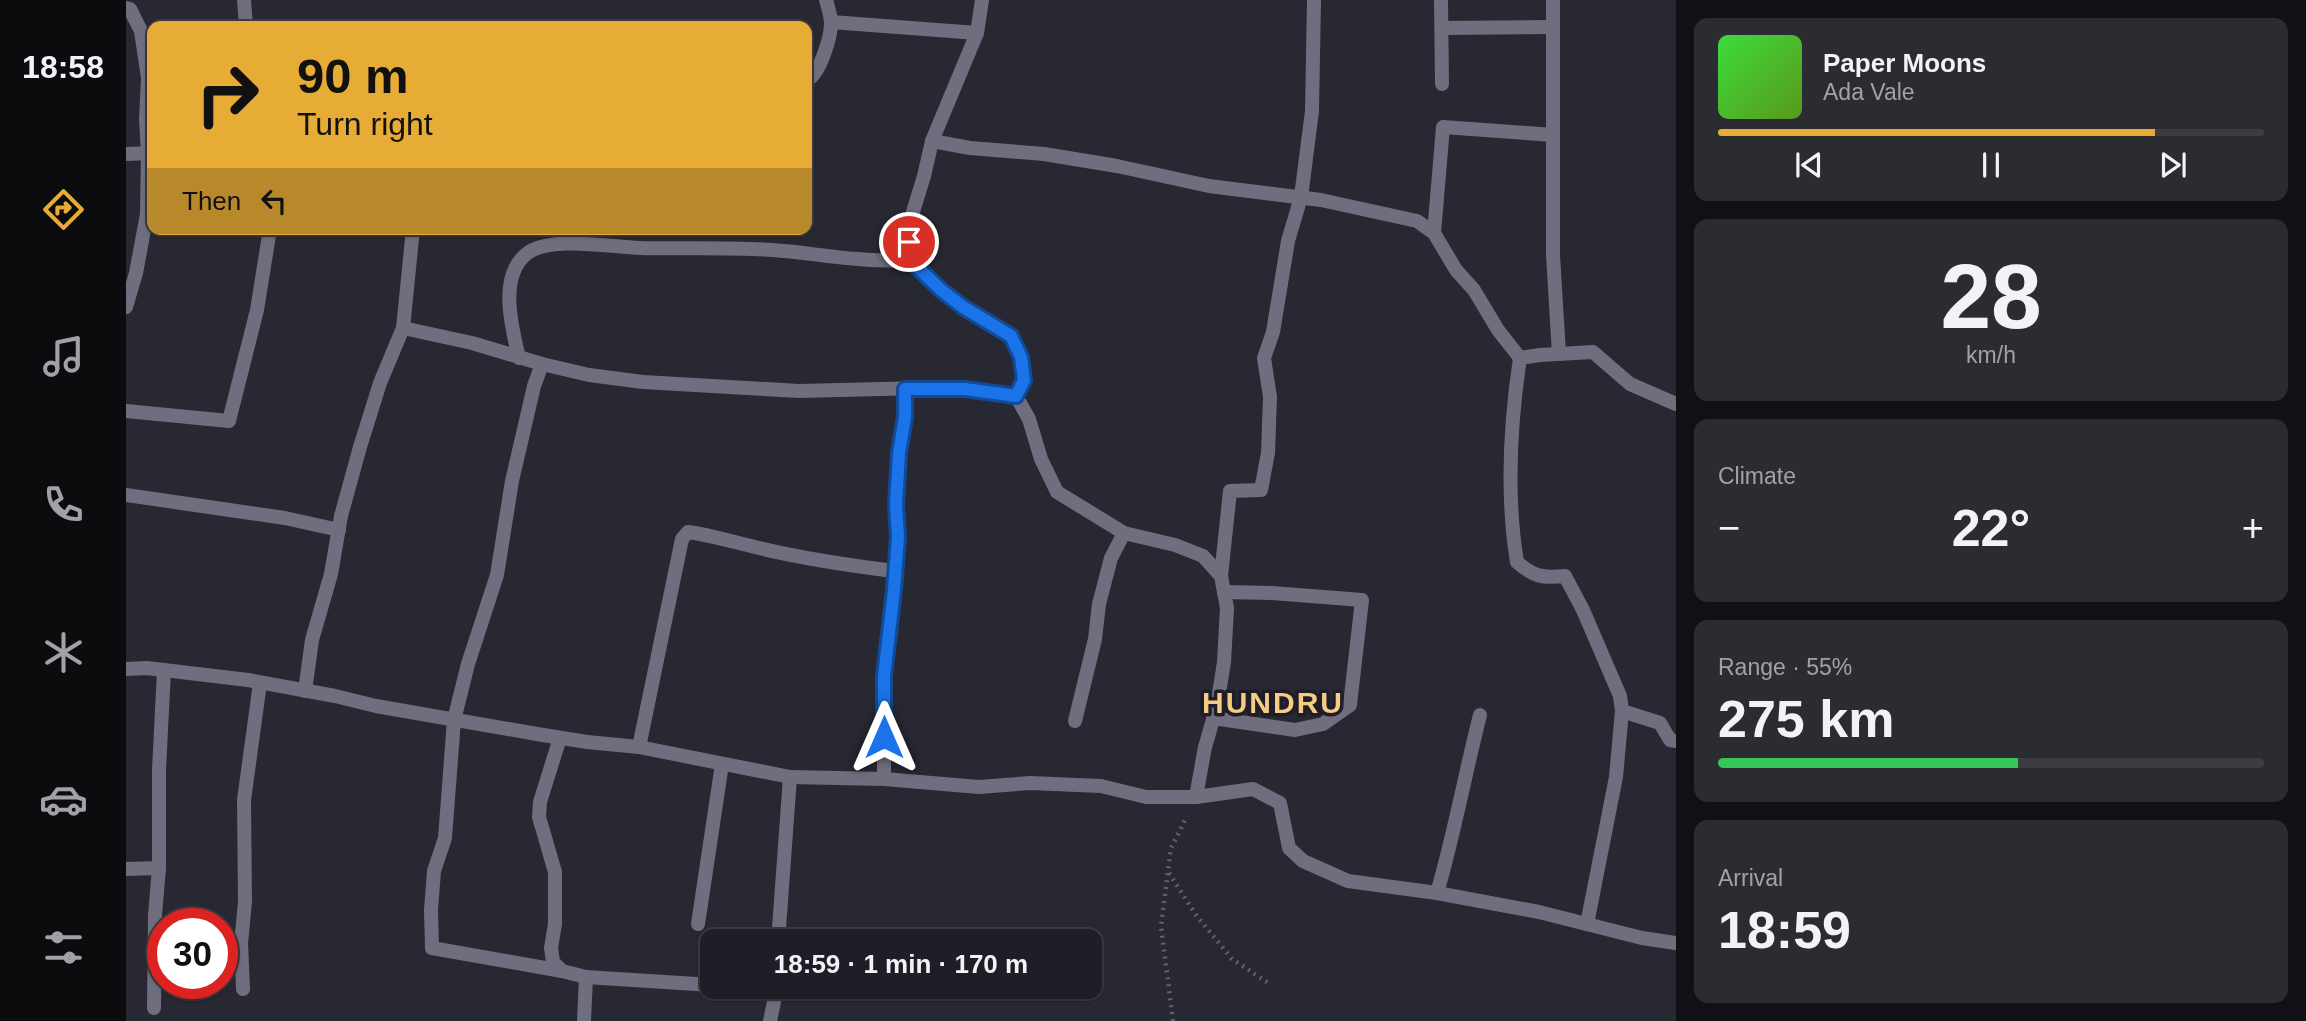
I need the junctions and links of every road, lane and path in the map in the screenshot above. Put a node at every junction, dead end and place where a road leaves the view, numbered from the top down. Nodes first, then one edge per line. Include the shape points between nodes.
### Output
1 (260, 0) edge
2 (826, 0) edge
3 (982, 0) edge
4 (1314, 0) edge
5 (1441, 0) edge
6 (1553, 0) edge
7 (244, 3) edge
8 (126, 8) edge
9 (246, 21) edge
10 (831, 22) junction
11 (1553, 27) junction
12 (1441, 28) junction
13 (977, 33) junction
14 (147, 71) edge
15 (812, 78) edge
16 (1442, 85) dead end
17 (147, 98) edge
18 (147, 128) edge
19 (1553, 135) junction
20 (932, 141) junction
21 (147, 153) edge
22 (126, 154) edge
23 (1301, 197) junction
24 (147, 199) edge
25 (1434, 233) junction
26 (269, 235) edge
27 (412, 235) edge
28 (911, 261) junction
29 (126, 307) edge
30 (402, 328) junction
31 (1559, 354) junction
32 (519, 358) junction
33 (1520, 358) junction
34 (542, 364) junction
35 (905, 389) junction
36 (1016, 396) junction
37 (1676, 404) edge
38 (126, 411) edge
39 (126, 495) edge
40 (338, 530) junction
41 (1124, 533) junction
42 (894, 571) junction
43 (1221, 576) junction
44 (1224, 592) junction
45 (126, 669) edge
46 (164, 670) junction
47 (260, 683) junction
48 (305, 691) junction
49 (1622, 711) junction
50 (1480, 715) dead end
51 (454, 719) junction
52 (1213, 719) junction
53 (1075, 721) dead end
54 (560, 738) junction
55 (1676, 741) edge
56 (639, 747) junction
57 (722, 765) junction
58 (790, 777) junction
59 (884, 779) junction
60 (1196, 797) junction
61 (159, 868) junction
62 (126, 869) edge
63 (1168, 872) junction
64 (1437, 893) junction
65 (698, 924) dead end
66 (1587, 924) junction
67 (779, 929) edge
68 (1676, 943) edge
69 (562, 971) junction
70 (586, 977) junction
71 (700, 984) edge
72 (1270, 984) dead end
73 (243, 989) dead end
74 (775, 999) edge
75 (154, 1008) dead end
76 (584, 1021) edge
77 (770, 1021) edge
78 (1173, 1021) edge

1 - 7 street
2 - 10 street
3 - 13 street
4 - 23 street via 1312,111
5 - 12 street
6 - 11 street
7 - 9 street
8 - 14 street via 141,31
10 - 13 street
10 - 15 street via 824,55
11 - 12 street
11 - 19 street
12 - 16 street
13 - 20 street
17 - 18 street
19 - 25 street via 1443,127
19 - 31 street
20 - 23 street via 1044,154 1209,186
20 - 28 street via 913,212
21 - 22 street
23 - 25 street via 1418,220
23 - 43 street via 1264,358 1270,397 1261,490 1230,491
24 - 29 street
25 - 33 street
26 - 38 street via 257,310 229,421
27 - 30 street
28 - 32 street via 772,250 546,246 528,253 517,266 510,289 509,316
28 - 36 street via 963,307 1011,336 1021,357 1024,380
30 - 32 street
30 - 40 street via 376,396
31 - 33 street
31 - 37 street via 1593,352 1630,384
32 - 34 street
33 - 49 street via 1511,443 1517,562 1531,574 1565,576 1620,696
34 - 35 street via 589,375 709,387
34 - 51 street via 512,481 497,575
35 - 36 street via 965,389
35 - 42 street
36 - 41 street via 1057,492
39 - 40 street
40 - 48 street
41 - 43 street via 1203,556
41 - 53 street via 1111,558 1099,604
42 - 56 street via 832,563 688,532 682,539
42 - 59 street via 884,676
43 - 44 street
44 - 52 street via 1224,662
44 - 52 street via 1362,600 1350,705 1323,724 1295,730
45 - 46 street
46 - 47 street
46 - 61 street
47 - 48 street
47 - 73 street via 244,800
48 - 51 street
49 - 55 street via 1660,723 1670,740
49 - 66 street via 1615,777
50 - 64 street
51 - 54 street
51 - 69 street via 445,838 434,871 432,948
52 - 60 street
54 - 56 street
54 - 69 street via 539,817 555,872 552,962
56 - 57 street
57 - 58 street
57 - 65 street
58 - 59 street
58 - 67 street
59 - 60 street via 979,787 1030,783 1101,786 1146,797
60 - 63 path via 1171,848
60 - 64 street via 1253,789 1280,803 1289,848 1303,861 1348,881
61 - 62 street
61 - 75 street
63 - 72 path via 1232,959
63 - 78 path via 1161,926
64 - 66 street
66 - 68 street
69 - 70 street
70 - 71 street
70 - 76 street
74 - 77 street

